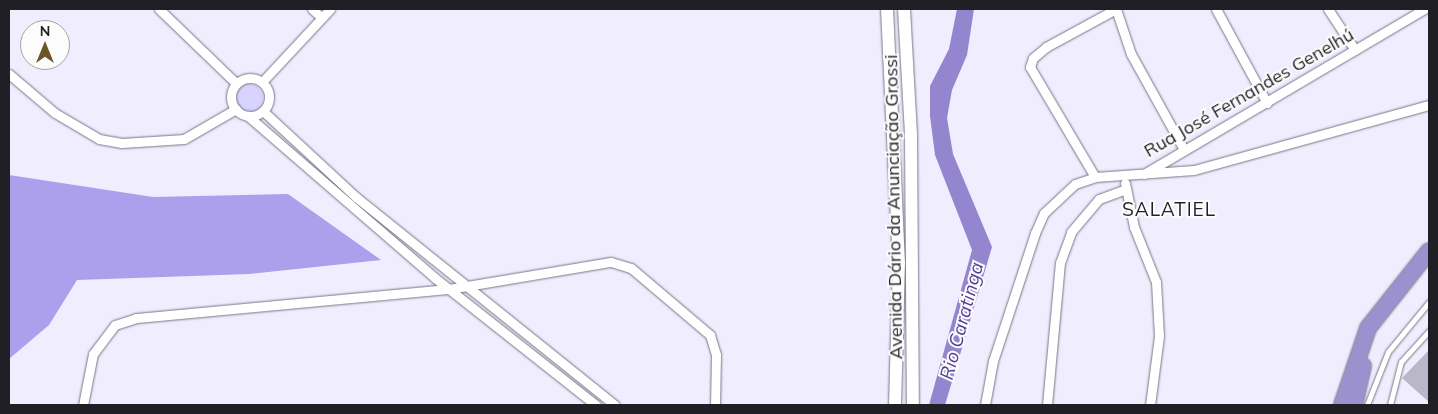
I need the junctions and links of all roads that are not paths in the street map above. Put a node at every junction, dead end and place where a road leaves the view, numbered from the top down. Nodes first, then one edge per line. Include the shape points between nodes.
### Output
1 (159, 9) edge
2 (312, 9) edge
3 (330, 9) edge
4 (887, 9) edge
5 (904, 9) edge
6 (1116, 9) edge
7 (1216, 9) edge
8 (1328, 9) edge
9 (1424, 9) edge
10 (322, 18) junction
11 (908, 40) junction
12 (890, 42) junction
13 (1355, 50) junction
14 (9, 74) edge
15 (262, 82) junction
16 (236, 83) junction
17 (1267, 103) junction
18 (1429, 105) edge
19 (236, 109) junction
20 (263, 110) junction
21 (248, 116) junction
22 (1184, 148) junction
23 (1142, 175) junction
24 (1124, 176) junction
25 (1095, 177) junction
26 (1126, 189) junction
27 (1429, 251) edge
28 (1429, 264) edge
29 (448, 271) junction
30 (435, 278) junction
31 (466, 286) junction
32 (449, 289) junction
33 (1429, 302) edge
34 (1429, 332) edge
35 (83, 405) edge
36 (596, 405) edge
37 (615, 405) edge
38 (715, 405) edge
39 (895, 405) edge
40 (913, 405) edge
41 (985, 405) edge
42 (1046, 405) edge
43 (1150, 405) edge
44 (1342, 405) edge
45 (1354, 405) edge
46 (1367, 405) edge
47 (1390, 405) edge

1 - 16 street
2 - 10 street
3 - 10 street
4 - 12 main road, Avenida Dário da Anunciação Grossi
5 - 11 main road, Avenida Dário da Anunciação Grossi
6 - 22 street via 1131,54
6 - 25 street via 1032,58 1032,75
7 - 17 street
8 - 13 street
9 - 13 street, Rua José Fernandes Genelhú
10 - 15 street
11 - 12 main road
11 - 40 main road, Avenida Dário da Anunciação Grossi
12 - 39 main road, Avenida Dário da Anunciação Grossi via 899,262
13 - 17 street, Rua José Fernandes Genelhú
14 - 19 street via 55,113 99,139 122,143 184,139
15 - 16 street via 247,78
15 - 20 street via 269,97
16 - 19 street via 231,95
17 - 22 street, Rua José Fernandes Genelhú
18 - 23 street via 1194,170
19 - 21 street
20 - 21 street
20 - 29 street via 356,197
21 - 30 street
22 - 23 street, Rua José Fernandes Genelhú
23 - 24 street
24 - 25 street
24 - 26 street
25 - 41 street via 1076,184 1044,213 993,361
26 - 42 street via 1099,199 1071,232 1060,263
26 - 43 street via 1134,227 1156,282 1159,336
27 - 44 highway via 1368,328
28 - 45 highway via 1378,330
29 - 30 street via 436,273
29 - 31 street
30 - 32 street
31 - 32 street
31 - 37 street
31 - 38 street via 621,263 710,335 716,356
32 - 35 street via 170,313 115,325 93,354
32 - 36 street
33 - 46 lane via 1388,352
34 - 47 lane via 1401,362

